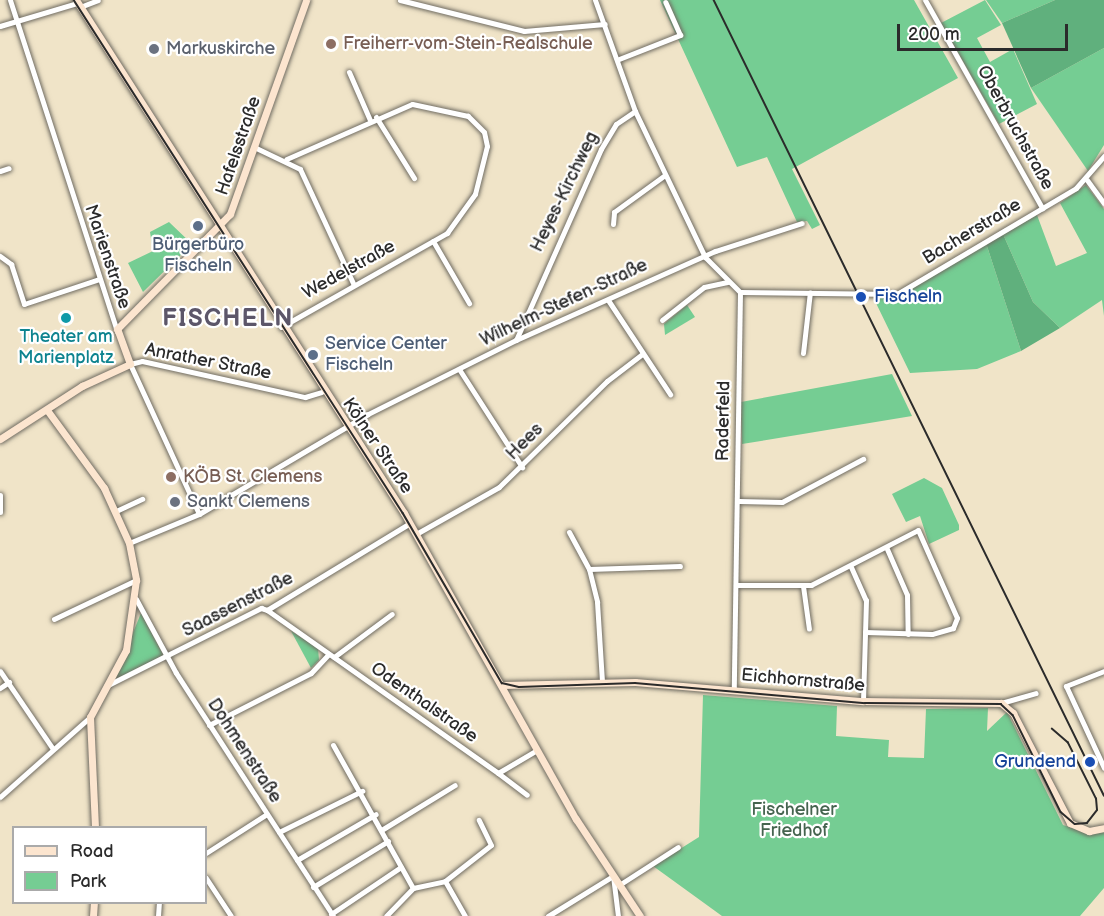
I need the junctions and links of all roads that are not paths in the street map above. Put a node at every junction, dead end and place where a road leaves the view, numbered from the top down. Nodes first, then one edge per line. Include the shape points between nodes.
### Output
1 (10, 0) edge
2 (98, 0) edge
3 (306, 0) edge
4 (400, 0) edge
5 (595, 0) edge
6 (925, 0) edge
7 (665, 2) dead end
8 (78, 3) edge
9 (15, 22) junction
10 (605, 24) junction
11 (0, 26) edge
12 (619, 58) junction
13 (349, 72) dead end
14 (635, 111) junction
15 (376, 117) junction
16 (370, 120) junction
17 (254, 147) junction
18 (1104, 156) edge
19 (287, 159) junction
20 (9, 168) dead end
21 (0, 171) edge
22 (665, 175) junction
23 (414, 178) dead end
24 (1086, 180) junction
25 (1104, 203) edge
26 (1042, 208) junction
27 (802, 223) dead end
28 (613, 224) dead end
29 (218, 226) junction
30 (433, 241) junction
31 (0, 256) edge
32 (705, 257) junction
33 (99, 279) junction
34 (728, 282) junction
35 (353, 283) junction
36 (740, 292) junction
37 (810, 292) junction
38 (608, 300) junction
39 (469, 303) dead end
40 (662, 320) dead end
41 (281, 327) junction
42 (117, 332) junction
43 (516, 340) junction
44 (803, 353) dead end
45 (642, 354) junction
46 (130, 364) junction
47 (459, 369) junction
48 (321, 392) junction
49 (670, 394) dead end
50 (47, 410) junction
51 (345, 426) junction
52 (0, 439) edge
53 (863, 459) dead end
54 (522, 467) junction
55 (0, 495) edge
56 (142, 499) dead end
57 (738, 501) junction
58 (116, 511) junction
59 (0, 512) edge
60 (199, 514) junction
61 (410, 523) junction
62 (569, 532) dead end
63 (416, 534) junction
64 (129, 543) junction
65 (887, 549) junction
66 (680, 566) dead end
67 (851, 567) junction
68 (589, 568) junction
69 (136, 580) junction
70 (737, 585) junction
71 (803, 586) junction
72 (136, 599) junction
73 (267, 610) junction
74 (392, 614) dead end
75 (54, 619) dead end
76 (809, 629) dead end
77 (866, 632) junction
78 (908, 634) junction
79 (331, 655) junction
80 (168, 658) junction
81 (0, 671) edge
82 (1104, 671) edge
83 (9, 682) junction
84 (602, 682) junction
85 (521, 684) junction
86 (502, 685) junction
87 (106, 686) junction
88 (0, 688) edge
89 (734, 691) junction
90 (1036, 693) dead end
91 (511, 700) junction
92 (863, 701) junction
93 (1001, 703) junction
94 (90, 717) junction
95 (209, 725) junction
96 (333, 745) dead end
97 (53, 749) junction
98 (537, 750) junction
99 (1104, 768) edge
100 (498, 773) junction
101 (455, 785) dead end
102 (362, 791) junction
103 (527, 795) dead end
104 (0, 796) edge
105 (267, 814) junction
106 (376, 814) junction
107 (479, 820) dead end
108 (95, 826) edge
109 (1104, 828) edge
110 (383, 829) junction
111 (279, 832) junction
112 (388, 841) junction
113 (678, 847) dead end
114 (207, 853) edge
115 (297, 860) junction
116 (400, 867) junction
117 (613, 876) junction
118 (207, 880) edge
119 (445, 881) junction
120 (620, 885) junction
121 (313, 887) junction
122 (413, 888) junction
123 (332, 915) edge
124 (231, 916) edge
125 (386, 916) edge
126 (465, 916) edge
127 (548, 916) edge
128 (618, 916) edge
129 (640, 916) edge

1 - 9 street, Marienstraße
2 - 8 street
3 - 17 main road, Hafelsstraße
4 - 10 street via 524,31
5 - 10 street
6 - 26 street, Oberbruchstraße
7 - 12 street via 680,35
8 - 9 street
8 - 29 main road, Kölner Straße
9 - 11 street
9 - 33 street, Marienstraße
10 - 12 street
12 - 14 street
13 - 16 street
14 - 22 street
14 - 43 street, Heyes-Kirchweg via 613,127 601,149
15 - 16 street, Wedelstraße
15 - 23 street
15 - 30 street, Wedelstraße via 399,106 424,106 468,116 484,132 488,146 475,194 456,225
16 - 19 street, Wedelstraße
17 - 19 street
17 - 29 main road, Hafelsstraße via 233,208
18 - 24 street, Bacherstraße
19 - 35 street via 305,176
20 - 21 street
22 - 28 street via 614,212
22 - 32 street
24 - 25 street
24 - 26 street, Bacherstraße
26 - 37 street, Bacherstraße via 902,292
27 - 32 street, Wilhelm-Stefen-Straße
29 - 41 main road, Kölner Straße
29 - 42 main road, Hafelsstraße
30 - 35 street, Wedelstraße
30 - 39 street
31 - 33 street via 10,264 24,304
32 - 34 street
32 - 38 street, Wilhelm-Stefen-Straße
33 - 42 street, Marienstraße
34 - 36 street
34 - 40 street via 704,287
35 - 41 street, Wedelstraße
36 - 37 street
36 - 57 street, Raderfeld
37 - 44 street
38 - 43 street, Wilhelm-Stefen-Straße
38 - 45 street
41 - 48 main road, Kölner Straße
42 - 46 main road, Marienstraße
43 - 47 street, Wilhelm-Stefen-Straße
45 - 49 street
45 - 54 street, Hees via 596,391
46 - 48 street, Anrather Straße via 142,361 305,397
46 - 50 main road, Anrather Straße via 81,386
46 - 60 street, Marienstraße
47 - 51 street, Wilhelm-Stefen-Straße
47 - 54 street
48 - 51 main road, Kölner Straße
50 - 52 main road, Anrather Straße
50 - 58 main road
51 - 60 street, Wilhelm-Stefen-Straße
51 - 61 main road, Kölner Straße
53 - 57 street via 782,502
54 - 63 street, Hees via 499,487
55 - 59 street
56 - 58 street
57 - 70 street, Raderfeld
58 - 64 main road
60 - 64 street, Wilhelm-Stefen-Straße
61 - 63 main road, Kölner Straße
61 - 73 street, Saassenstraße
62 - 68 street
63 - 86 main road, Kölner Straße
64 - 69 main road
65 - 67 street
65 - 78 street via 907,596
65 - 78 street via 918,530 957,618 953,628
66 - 68 street
67 - 71 street
67 - 77 street via 866,600
68 - 84 street via 600,618
69 - 72 main road
69 - 75 street
70 - 71 street
70 - 89 street, Raderfeld
71 - 76 street
72 - 80 street, Dohmenstraße
72 - 87 main road via 126,650
73 - 79 street, Odenthalstraße
73 - 80 street, Saassenstraße via 261,608
74 - 79 street
77 - 78 street
77 - 92 street
79 - 95 street via 311,673
79 - 100 street, Odenthalstraße
80 - 87 street, Saassenstraße
80 - 95 street, Dohmenstraße
81 - 83 street
82 - 99 street via 1066,686
83 - 88 street
83 - 97 street
84 - 85 main road, Eichhornstraße
84 - 89 main road, Eichhornstraße
85 - 86 main road, Eichhornstraße
85 - 91 main road
86 - 91 main road, Kölner Straße
87 - 94 main road
89 - 92 main road, Eichhornstraße
90 - 93 street, Eichhornstraße
91 - 98 main road, Kölner Straße
92 - 93 main road, Eichhornstraße
93 - 109 main road via 1013,713 1065,818 1081,830
94 - 97 street
94 - 108 main road
95 - 105 street, Dohmenstraße
96 - 102 street
97 - 104 street
98 - 100 street
98 - 117 main road, Kölner Straße
100 - 103 street, Odenthalstraße
101 - 110 street
102 - 106 street
102 - 111 street
105 - 111 street, Dohmenstraße
105 - 114 street
106 - 110 street
106 - 115 street
107 - 119 street via 491,845
110 - 112 street
111 - 115 street, Dohmenstraße
112 - 116 street
112 - 121 street
113 - 120 street
115 - 121 street, Dohmenstraße
116 - 122 street
116 - 123 street
117 - 120 main road, Kölner Straße
117 - 127 street
117 - 128 street
118 - 124 street
119 - 122 street
119 - 126 street
120 - 129 main road, Kölner Straße
121 - 123 street, Dohmenstraße
122 - 125 street

